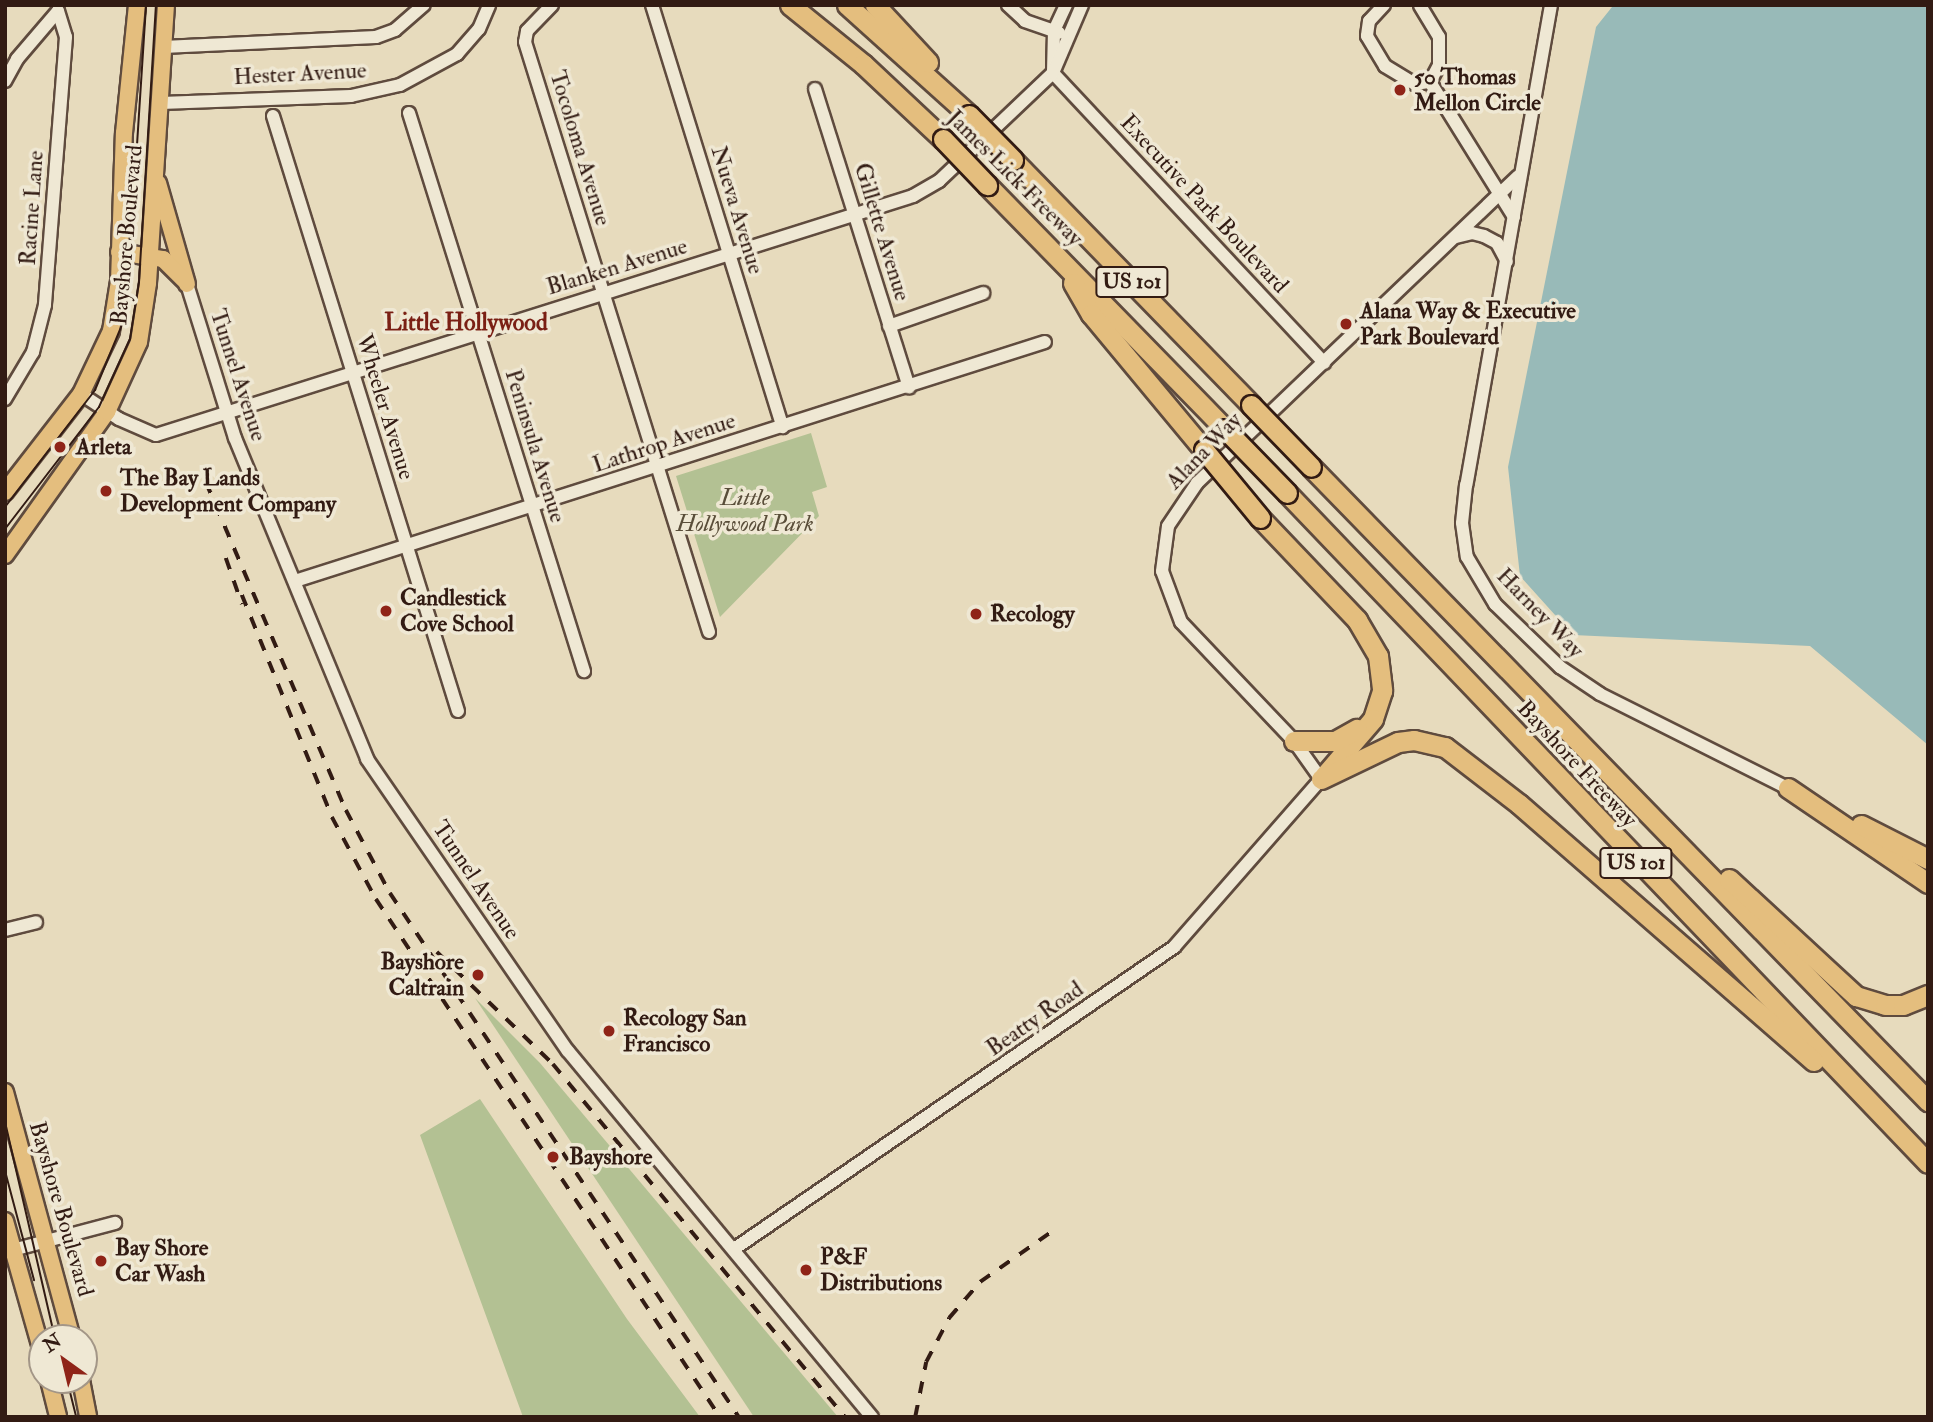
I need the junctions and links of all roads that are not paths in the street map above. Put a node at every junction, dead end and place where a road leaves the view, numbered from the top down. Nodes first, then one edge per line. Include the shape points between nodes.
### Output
1 (137, 5) edge
2 (166, 5) edge
3 (424, 5) edge
4 (489, 5) edge
5 (552, 5) edge
6 (652, 5) edge
7 (790, 5) edge
8 (847, 5) edge
9 (875, 5) edge
10 (1008, 5) edge
11 (1066, 5) edge
12 (1082, 5) edge
13 (1420, 5) edge
14 (1551, 5) edge
15 (1379, 7) edge
16 (1054, 31) junction
17 (1070, 36) junction
18 (163, 47) junction
19 (1054, 73) junction
20 (5, 81) edge
21 (1430, 82) junction
22 (815, 89) dead end
23 (160, 103) junction
24 (410, 113) dead end
25 (970, 115) junction
26 (273, 116) dead end
27 (156, 176) junction
28 (1518, 176) junction
29 (1498, 192) junction
30 (855, 215) junction
31 (1515, 224) junction
32 (1447, 243) junction
33 (120, 253) junction
34 (729, 254) junction
35 (149, 255) junction
36 (1056, 255) junction
37 (1507, 267) junction
38 (187, 284) junction
39 (604, 293) junction
40 (983, 293) dead end
41 (889, 326) junction
42 (478, 333) junction
43 (1045, 342) dead end
44 (1324, 363) junction
45 (352, 372) junction
46 (909, 388) junction
47 (82, 394) junction
48 (5, 399) edge
49 (225, 411) junction
50 (107, 412) junction
51 (783, 427) junction
52 (658, 467) junction
53 (5, 492) edge
54 (1341, 498) joint
55 (532, 506) junction
56 (1310, 518) joint
57 (8, 544) edge
58 (407, 545) junction
59 (295, 581) junction
60 (709, 632) dead end
61 (584, 671) dead end
62 (1381, 675) junction
63 (1521, 684) junction
64 (458, 711) dead end
65 (1294, 741) junction
66 (1321, 779) junction
67 (1788, 788) junction
68 (1928, 859) edge
69 (1928, 883) edge
70 (36, 922) dead end
71 (5, 930) edge
72 (1928, 995) edge
73 (5, 1092) edge
74 (1928, 1101) edge
75 (1903, 1138) junction
76 (1928, 1163) edge
77 (5, 1222) edge
78 (116, 1223) dead end
79 (46, 1241) junction
80 (734, 1250) junction
81 (9, 1251) edge
82 (33, 1324) edge
83 (68, 1324) edge
84 (52, 1394) edge
85 (84, 1394) edge
86 (58, 1417) edge
87 (88, 1417) edge
88 (872, 1417) edge

1 - 33 main road, Bayshore Boulevard
2 - 18 main road, Bayshore Boulevard
3 - 18 street via 395,30 376,37
4 - 23 street, Hester Avenue via 469,44 400,85 351,96
5 - 39 street, Tocoloma Avenue via 527,31 525,42
6 - 34 street, Nueva Avenue
7 - 36 highway, James Lick Freeway / US 101, bridge via 863,64 943,139
8 - 25 highway, James Lick Freeway / US 101
9 - 25 highway via 911,41
10 - 16 street via 1026,21
11 - 16 street
12 - 17 street
13 - 21 street via 1439,37 1439,65
14 - 28 street, Harney Way
15 - 21 street via 1368,22 1367,36 1385,66 1415,84
16 - 17 street
16 - 19 street
17 - 19 street
18 - 23 main road, Bayshore Boulevard
19 - 30 street, Blanken Avenue via 939,181 913,196
19 - 44 street, Executive Park Boulevard
20 - 48 street, Racine Lane via 17,58 58,11 66,37 45,305 24,373
21 - 29 street
22 - 30 street, Gillette Avenue
23 - 27 main road, Bayshore Boulevard
24 - 42 street, Peninsula Avenue
25 - 54 highway, James Lick Freeway / US 101, bridge
26 - 45 street, Wheeler Avenue
27 - 35 main road, Bayshore Boulevard
27 - 38 main road
28 - 29 street
28 - 31 street, Harney Way
29 - 31 street
29 - 32 street, Alana Way
30 - 34 street, Blanken Avenue
30 - 41 street, Gillette Avenue
31 - 37 street, Harney Way
32 - 37 street via 1466,234 1484,236 1497,243
32 - 44 street, Alana Way
33 - 35 main road
33 - 47 main road, Bayshore Boulevard via 111,331
34 - 39 street, Blanken Avenue
34 - 51 street, Nueva Avenue
35 - 38 main road via 175,266
35 - 50 main road, Bayshore Boulevard via 139,342
36 - 56 highway, James Lick Freeway / US 101, bridge
36 - 62 highway, bridge via 1091,314 1260,518 1364,628
37 - 67 street, Harney Way via 1463,507 1463,540 1474,574 1495,604 1541,652 1580,682
38 - 49 street, Tunnel Avenue
39 - 42 street, Blanken Avenue
39 - 52 street, Tocoloma Avenue
40 - 41 street
41 - 46 street, Gillette Avenue
42 - 45 street, Blanken Avenue
42 - 55 street, Peninsula Avenue
43 - 46 street, Lathrop Avenue
44 - 65 street, Alana Way via 1187,495 1168,526 1162,556 1164,584 1181,622
45 - 49 street, Blanken Avenue
45 - 58 street, Wheeler Avenue
46 - 51 street, Lathrop Avenue
47 - 50 street, Blanken Avenue
47 - 53 main road, Bayshore Boulevard
49 - 50 street, Blanken Avenue via 156,435
49 - 59 street, Tunnel Avenue
50 - 57 main road, Bayshore Boulevard
51 - 52 street, Lathrop Avenue
52 - 55 street, Lathrop Avenue
52 - 60 street, Tocoloma Avenue
54 - 63 highway, Bayshore Freeway / US 101
55 - 58 street, Lathrop Avenue
55 - 61 street, Peninsula Avenue
56 - 75 highway, Bayshore Freeway / US 101
58 - 59 street, Lathrop Avenue
58 - 64 street, Wheeler Avenue
59 - 80 street, Tunnel Avenue via 367,759 542,1017
62 - 65 highway via 1376,703 1357,729 1335,741
62 - 66 highway via 1382,691 1373,719
63 - 72 highway via 1849,990 1885,1005 1903,1005
63 - 74 highway, Bayshore Freeway / US 101
65 - 66 street, Alana Way
66 - 75 highway via 1398,742 1429,742 1461,756
66 - 80 street, Beatty Road via 1174,947
67 - 68 highway
67 - 69 highway
70 - 71 street
73 - 79 main road, Bayshore Boulevard
75 - 76 highway, Bayshore Freeway / US 101
77 - 81 main road
78 - 79 street
79 - 81 street
79 - 83 main road, Bayshore Boulevard
80 - 88 street, Tunnel Avenue
81 - 82 main road
84 - 86 main road
85 - 87 main road

